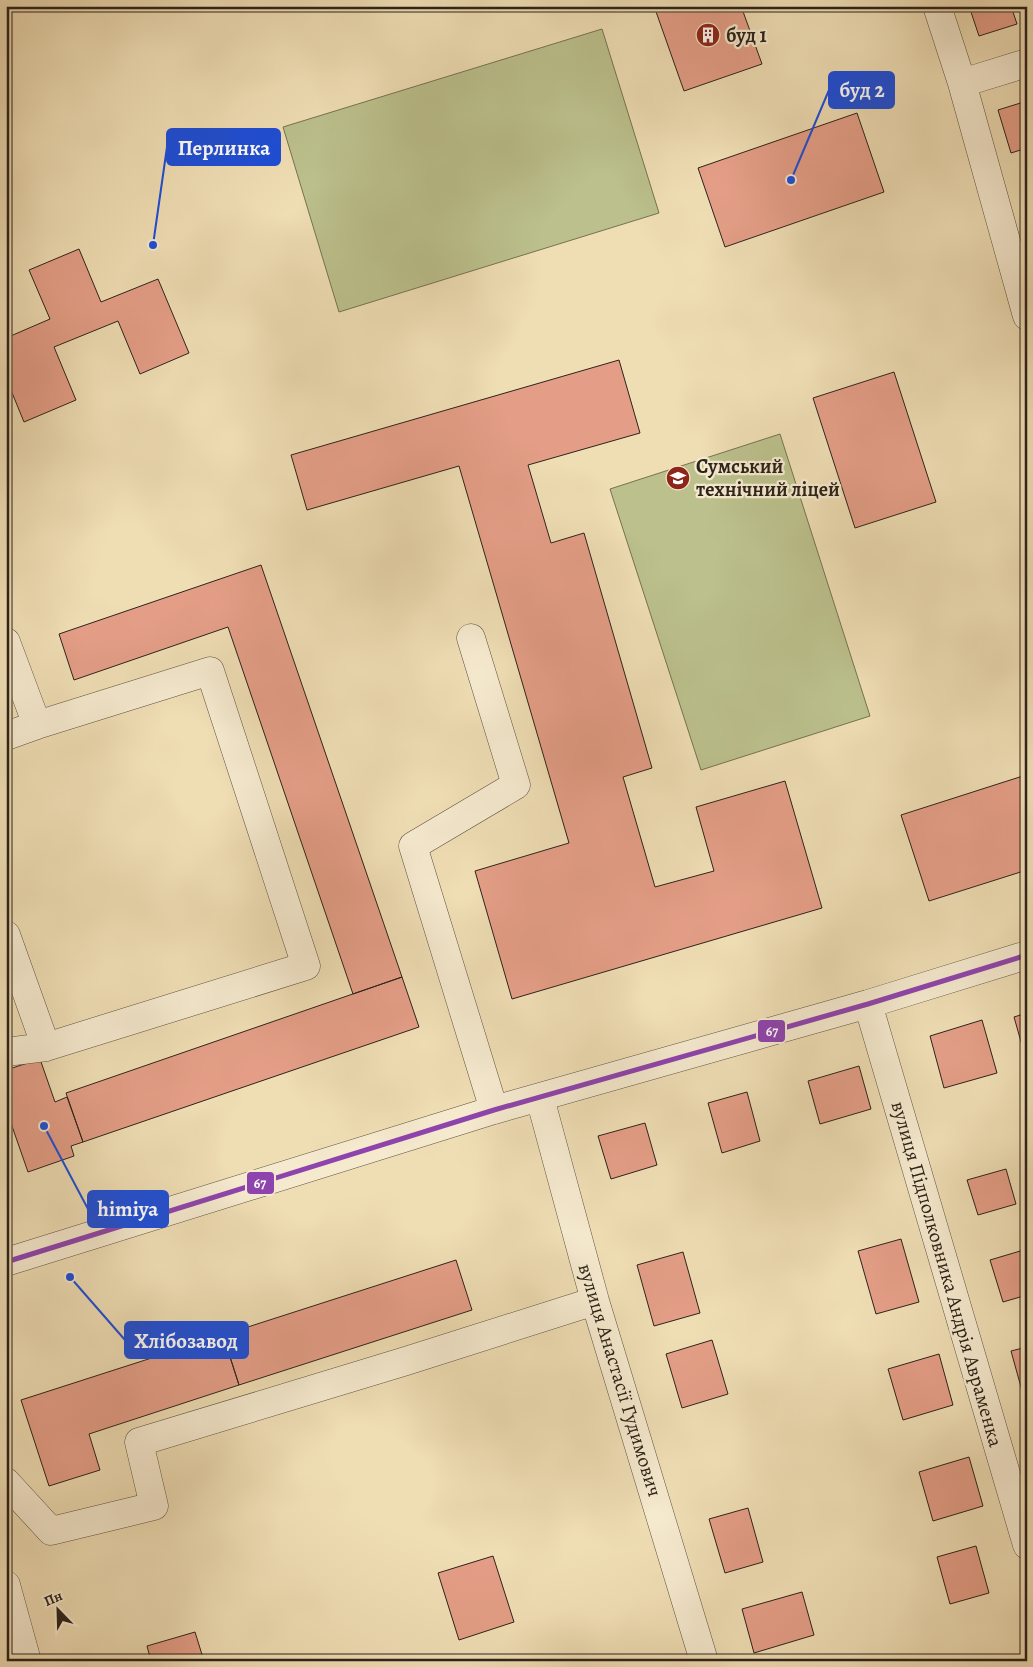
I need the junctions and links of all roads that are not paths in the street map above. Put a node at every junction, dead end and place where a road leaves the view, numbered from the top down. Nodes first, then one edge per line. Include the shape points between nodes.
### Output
1 (937, 6) edge
2 (1027, 63) edge
3 (962, 83) junction
4 (1027, 316) edge
5 (471, 638) dead end
6 (6, 642) edge
7 (37, 726) junction
8 (6, 736) edge
9 (6, 935) edge
10 (1027, 955) edge
11 (868, 1004) junction
12 (46, 1047) junction
13 (6, 1052) edge
14 (540, 1098) junction
15 (494, 1110) junction
16 (6, 1262) edge
17 (595, 1301) junction
18 (6, 1482) edge
19 (1027, 1545) edge
20 (6, 1585) edge
21 (27, 1661) edge
22 (704, 1661) edge

1 - 3 street
2 - 3 street
3 - 4 street
5 - 15 street via 516,785 413,846
6 - 7 street
7 - 8 street
7 - 12 street via 210,671 306,966
9 - 12 street
10 - 11 street
11 - 14 street
11 - 19 street, вулиця Підполковника Андрія Авраменка
12 - 13 street
14 - 15 street
14 - 17 street, вулиця Анастасії Гудимович
15 - 16 street
17 - 18 street via 139,1442 154,1506 51,1531
17 - 22 street, вулиця Анастасії Гудимович
20 - 21 street

